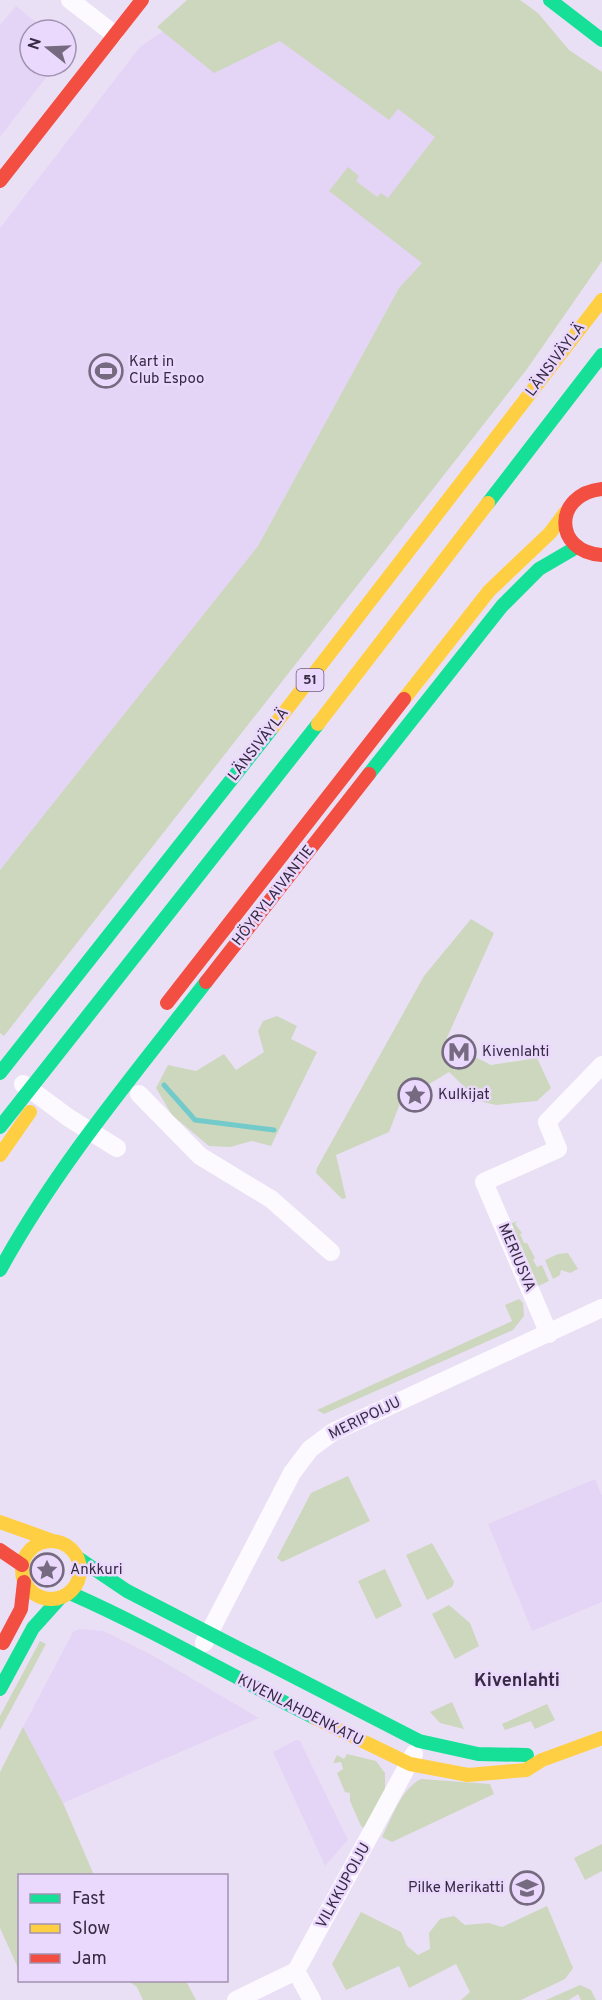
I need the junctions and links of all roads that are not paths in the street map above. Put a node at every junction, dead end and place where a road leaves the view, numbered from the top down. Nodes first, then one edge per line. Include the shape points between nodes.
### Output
1 (70, 0) edge
2 (142, 0) edge
3 (550, 0) edge
4 (114, 34) junction
5 (602, 40) edge
6 (0, 181) edge
7 (602, 300) edge
8 (602, 355) edge
9 (600, 487) edge
10 (565, 513) junction
11 (575, 548) junction
12 (602, 555) edge
13 (159, 1015) dead end
14 (7, 1061) edge
15 (124, 1064) dead end
16 (602, 1065) edge
17 (0, 1073) edge
18 (139, 1094) dead end
19 (101, 1106) junction
20 (25, 1107) junction
21 (0, 1127) edge
22 (117, 1148) dead end
23 (68, 1151) junction
24 (0, 1155) edge
25 (18, 1212) dead end
26 (331, 1252) dead end
27 (0, 1270) edge
28 (602, 1308) edge
29 (549, 1334) junction
30 (0, 1522) edge
31 (52, 1540) junction
32 (0, 1551) edge
33 (78, 1558) junction
34 (22, 1565) junction
35 (24, 1582) junction
36 (65, 1595) junction
37 (209, 1633) junction
38 (0, 1649) edge
39 (197, 1655) junction
40 (0, 1689) edge
41 (602, 1738) edge
42 (419, 1741) junction
43 (542, 1760) junction
44 (410, 1764) junction
45 (296, 1971) junction
46 (236, 2000) edge
47 (312, 2000) edge

1 - 4 street
2 - 4 main road
3 - 5 main road
4 - 6 main road
7 - 14 main road, LÄNSIVÄYLÄ / 51 via 296,699
8 - 20 main road, 51 via 115,982
9 - 10 main road, HÖYRYLAIVANTIE via 576,496
10 - 11 main road via 566,532
10 - 13 main road, HÖYRYLAIVANTIE via 550,533 489,591
11 - 12 main road via 586,554
11 - 19 main road, HÖYRYLAIVANTIE via 550,559 492,617
14 - 17 main road, LÄNSIVÄYLÄ / 51
14 - 22 street via 69,1118
15 - 19 main road, HÖYRYLAIVANTIE
16 - 29 street, MERIUSVA via 547,1122 558,1149 484,1182
18 - 26 street via 200,1156 271,1199
19 - 23 main road, HÖYRYLAIVANTIE
20 - 21 main road
20 - 24 main road
23 - 25 main road, HÖYRYLAIVANTIE
23 - 27 main road, HÖYRYLAIVANTIE
28 - 29 street, MERIPOIJU
29 - 37 street, MERIPOIJU via 341,1428 310,1449 292,1473
30 - 31 main road
31 - 33 main road via 63,1543
31 - 34 main road via 33,1547
32 - 34 main road
33 - 36 main road via 79,1580
33 - 37 main road, KIVENLAHDENKATU via 118,1587
34 - 35 main road
35 - 36 main road via 45,1599
35 - 38 main road via 21,1609
36 - 39 main road, KIVENLAHDENKATU via 122,1616
36 - 40 main road via 45,1608 36,1621
37 - 39 street, MERIPOIJU
37 - 42 main road, KIVENLAHDENKATU
39 - 44 main road, KIVENLAHDENKATU via 239,1680
41 - 43 main road, KIVENLAHDENKATU
42 - 43 main road, KIVENLAHDENKATU via 478,1754 530,1755
42 - 44 street, VILKKUPOIJU
43 - 44 main road, KIVENLAHDENKATU via 526,1770 468,1775
44 - 45 street, VILKKUPOIJU
45 - 46 street
45 - 47 street

